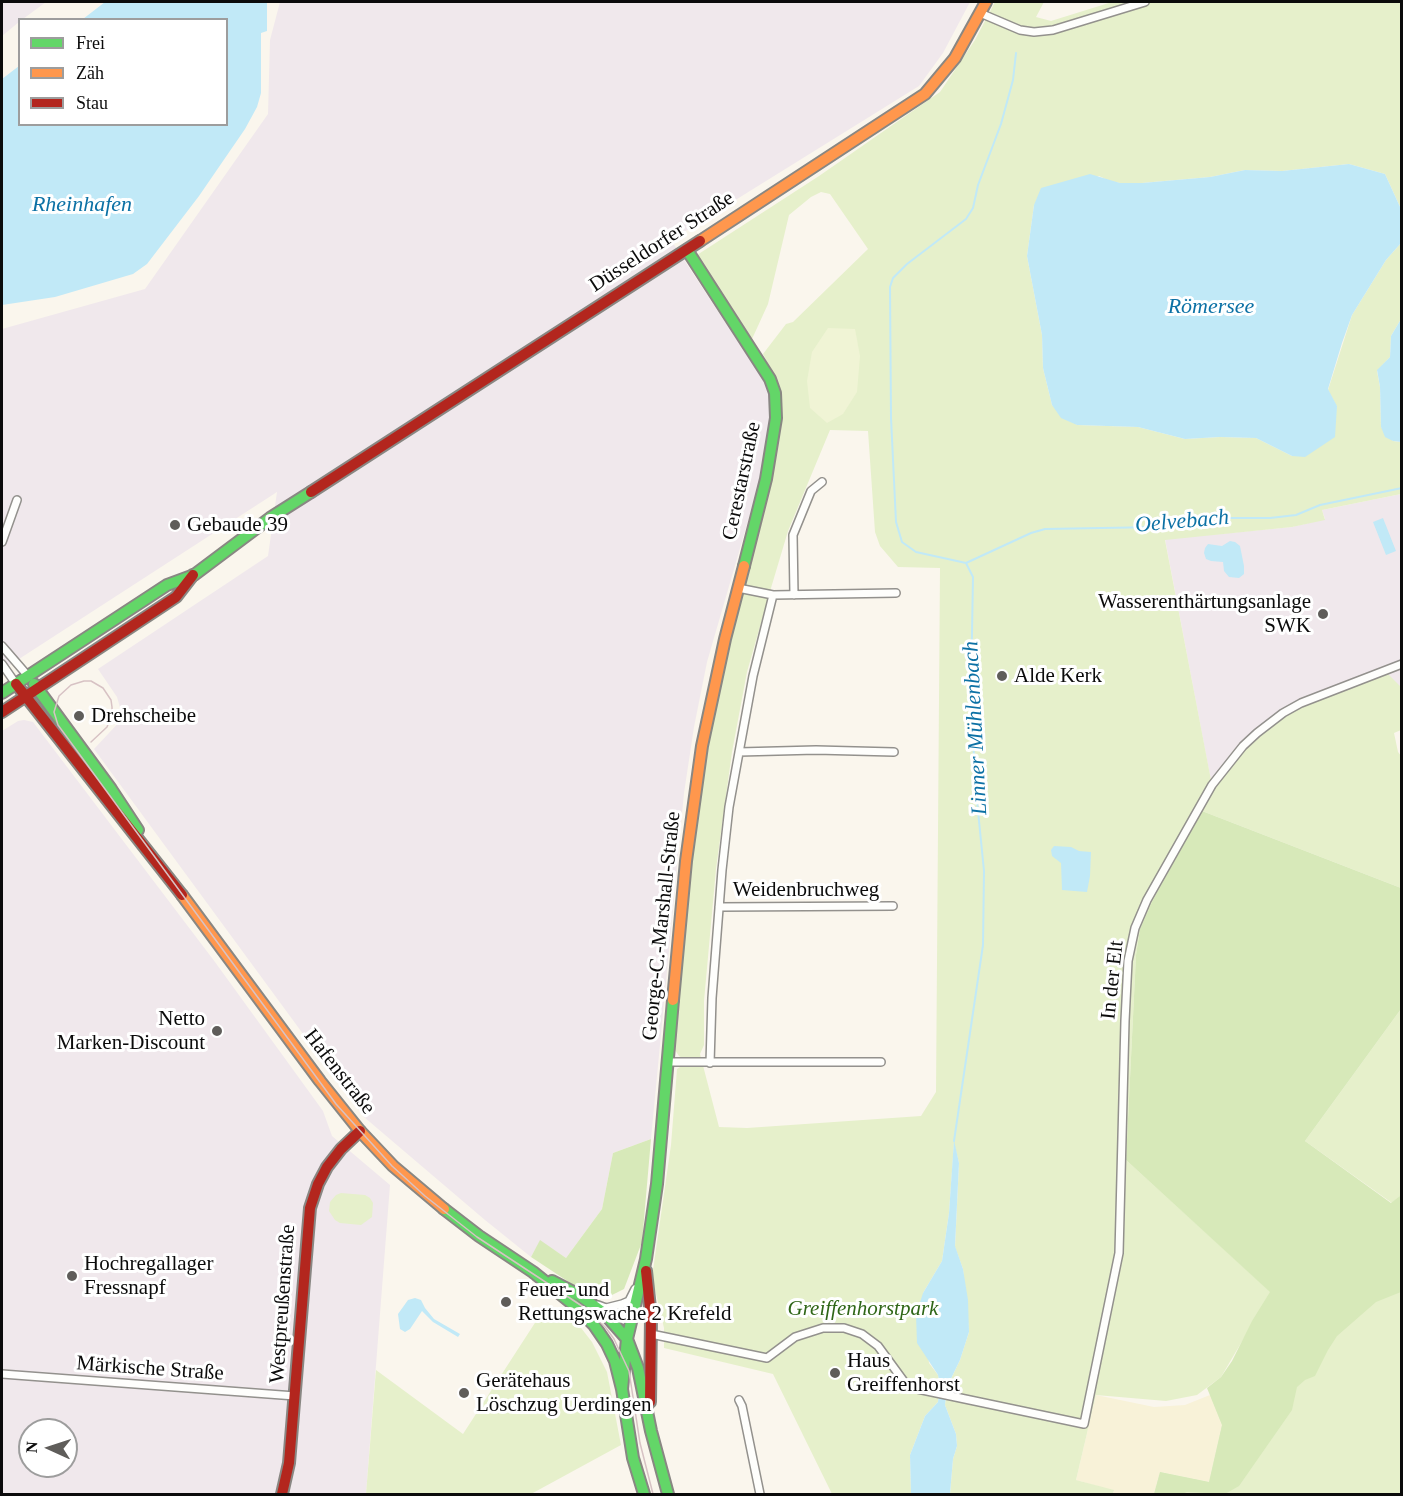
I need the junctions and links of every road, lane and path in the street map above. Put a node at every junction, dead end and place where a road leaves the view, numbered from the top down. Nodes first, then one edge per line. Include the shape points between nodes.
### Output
1 (986, 2) edge
2 (1145, 2) edge
3 (980, 13) junction
4 (687, 250) junction
5 (822, 482) dead end
6 (17, 500) dead end
7 (2, 542) edge
8 (194, 575) junction
9 (738, 588) junction
10 (896, 592) dead end
11 (773, 595) junction
12 (794, 595) junction
13 (735, 601) joint
14 (2, 646) edge
15 (2, 664) edge
16 (1401, 664) edge
17 (28, 676) junction
18 (16, 684) junction
19 (37, 689) junction
20 (2, 693) edge
21 (26, 697) junction
22 (2, 712) edge
23 (739, 752) junction
24 (894, 752) dead end
25 (153, 856) junction
26 (893, 906) dead end
27 (719, 907) junction
28 (668, 1062) junction
29 (881, 1062) dead end
30 (710, 1063) junction
31 (360, 1131) junction
32 (646, 1259) junction
33 (533, 1272) junction
34 (586, 1300) junction
35 (632, 1301) junction
36 (650, 1310) junction
37 (651, 1334) junction
38 (627, 1339) junction
39 (2, 1374) edge
40 (622, 1389) junction
41 (295, 1396) junction
42 (739, 1400) dead end
43 (651, 1431) junction
44 (282, 1494) edge
45 (644, 1494) edge
46 (668, 1494) edge
47 (760, 1494) edge

1 - 3 main road, Düsseldorfer Straße
2 - 3 street via 1053,30 1034,32
3 - 4 main road, Düsseldorfer Straße via 955,58 925,94
4 - 8 main road, Düsseldorfer Straße via 270,518
4 - 9 main road, Cerestarstraße via 770,379 775,393 772,447
5 - 12 street via 811,491 793,535
6 - 7 street
8 - 17 main road, Düsseldorfer Straße via 167,585
8 - 19 main road, Düsseldorfer Straße via 176,597
9 - 11 street
9 - 13 main road, Cerestarstraße
10 - 12 street
11 - 12 street
11 - 23 street, Weidenbruchweg
13 - 28 main road, George-C.-Marshall-Straße via 694,796
14 - 17 street, Hafenstraße
15 - 18 street, Hafenstraße
16 - 37 street, In der Elt via 1283,713 1243,746 1212,785 1135,928 1128,961 1125,1021 1119,1253 1084,1425 908,1387 878,1346 862,1334 844,1328 823,1328 795,1337 767,1358
17 - 18 main road, Düsseldorfer Straße
17 - 19 main road, Hafenstraße
18 - 20 main road, Düsseldorfer Straße
18 - 21 main road, Hafenstraße
19 - 21 main road, Düsseldorfer Straße
19 - 25 main road, Hafenstraße via 111,789
21 - 22 main road, Düsseldorfer Straße
21 - 25 main road, Hafenstraße
23 - 24 street
23 - 27 street, Weidenbruchweg
25 - 31 main road, Hafenstraße
26 - 27 street, Weidenbruchweg
27 - 30 street, Weidenbruchweg
28 - 30 street
28 - 32 main road, George-C.-Marshall-Straße
29 - 30 street
31 - 33 main road, Hafenstraße via 393,1166 452,1216
31 - 41 main road, Westpreußenstraße via 327,1167 310,1208
32 - 35 main road, George-C.-Marshall-Straße
32 - 36 main road
33 - 34 main road, Hafenstraße
33 - 40 main road, Hafenstraße via 594,1325 615,1360
34 - 35 street via 606,1308
34 - 38 main road, Hafenstraße
35 - 36 street via 645,1303
35 - 38 main road, George-C.-Marshall-Straße
36 - 37 main road
37 - 43 main road
38 - 40 main road, George-C.-Marshall-Straße
38 - 43 main road, Hafenstraße via 638,1368
39 - 41 street, Märkische Straße
40 - 45 main road, Hafenstraße via 633,1458
41 - 44 main road, Westpreußenstraße
42 - 47 street
43 - 46 main road, Hafenstraße

